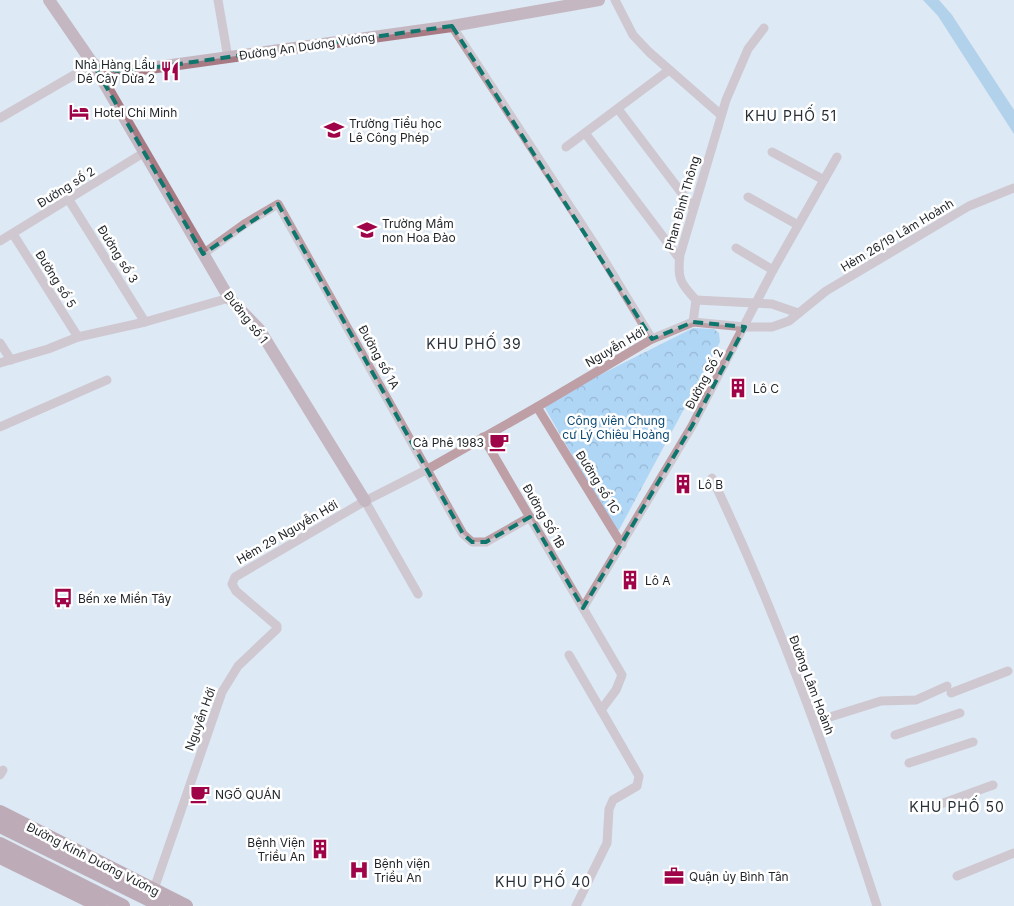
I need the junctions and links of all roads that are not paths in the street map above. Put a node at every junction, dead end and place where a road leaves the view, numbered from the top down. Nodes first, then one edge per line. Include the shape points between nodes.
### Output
1 (49, 0) edge
2 (218, 0) edge
3 (599, 0) edge
4 (615, 0) edge
5 (452, 26) junction
6 (764, 28) dead end
7 (228, 58) junction
8 (93, 64) junction
9 (669, 70) junction
10 (618, 109) junction
11 (720, 115) junction
12 (0, 118) edge
13 (585, 133) junction
14 (566, 147) dead end
15 (145, 152) junction
16 (772, 152) dead end
17 (837, 157) dead end
18 (824, 180) junction
19 (1014, 188) edge
20 (748, 197) dead end
21 (69, 200) junction
22 (693, 208) junction
23 (798, 225) junction
24 (13, 234) junction
25 (0, 241) edge
26 (736, 248) dead end
27 (203, 254) junction
28 (679, 258) junction
29 (773, 270) junction
30 (229, 298) junction
31 (696, 300) junction
32 (756, 303) junction
33 (798, 313) junction
34 (145, 322) junction
35 (693, 322) junction
36 (745, 328) junction
37 (78, 337) junction
38 (652, 339) junction
39 (0, 343) edge
40 (12, 360) junction
41 (0, 363) edge
42 (107, 380) dead end
43 (537, 407) junction
44 (0, 427) edge
45 (483, 437) junction
46 (428, 469) junction
47 (712, 478) dead end
48 (364, 501) junction
49 (530, 517) junction
50 (622, 545) junction
51 (236, 591) joint
52 (418, 594) dead end
53 (583, 608) junction
54 (569, 656) dead end
55 (1008, 671) dead end
56 (601, 710) junction
57 (960, 713) dead end
58 (814, 722) junction
59 (895, 735) dead end
60 (973, 742) dead end
61 (909, 763) dead end
62 (993, 785) dead end
63 (927, 809) dead end
64 (0, 812) edge
65 (0, 826) edge
66 (0, 844) edge
67 (1014, 852) edge
68 (0, 856) edge
69 (79, 859) junction
70 (957, 876) dead end
71 (154, 889) junction
72 (94, 901) edge
73 (123, 906) edge
74 (162, 906) edge
75 (186, 906) edge
76 (576, 906) edge
77 (877, 906) edge

1 - 8 main road
2 - 7 street
3 - 5 main road, Đường An Dương Vương
4 - 9 street via 632,35
5 - 7 main road, Đường An Dương Vương
5 - 38 street via 595,245
6 - 11 street, Phan Đình Thông via 748,48
7 - 8 main road, Đường An Dương Vương via 121,72
8 - 12 street
8 - 15 main road, Đường số 1
9 - 10 street
9 - 11 street
10 - 13 street
10 - 22 street
11 - 22 street, Phan Đình Thông
13 - 14 street
13 - 28 street
15 - 21 street, Đường số 2
15 - 27 main road, Đường số 1
16 - 18 street
17 - 18 street, Đường Số 2
18 - 23 street, Đường Số 2
19 - 33 street, Hẻm 26/19 Lâm Hoành via 969,206 826,291
20 - 23 street
21 - 24 street, Đường số 2
21 - 34 street, Đường số 3
22 - 28 street, Phan Đình Thông
23 - 29 street, Đường Số 2
24 - 25 street, Đường số 2
24 - 37 street, Đường số 5
26 - 29 street
27 - 30 main road, Đường số 1
27 - 46 street, Đường số 1A via 278,204
28 - 31 street, Phan Đình Thông via 681,285
29 - 32 street, Đường Số 2
30 - 34 street
30 - 48 main road, Đường số 1 via 258,329
31 - 32 street
31 - 35 street
32 - 33 street via 772,304
32 - 36 street, Đường Số 2
33 - 36 street, Nguyễn Hới via 772,327
34 - 37 street
35 - 36 street, Nguyễn Hới
35 - 38 street, Nguyễn Hới
36 - 50 street, Đường Số 2
37 - 40 street
38 - 43 street, Nguyễn Hới
39 - 40 street
40 - 41 street
42 - 44 street
43 - 45 street, Nguyễn Hới
43 - 50 street, Đường số 1C
45 - 46 street, Nguyễn Hới
45 - 49 street, Đường Số 1B
46 - 48 street, Nguyễn Hới
46 - 49 street, Đường số 1A via 463,534 472,542 486,542
47 - 58 street, Đường Lâm Hoành via 750,558
48 - 51 street, Hẻm 29 Nguyễn Hới via 234,577 232,584
48 - 52 street, Đường số 1
49 - 53 street, Đường Số 1B
50 - 53 street, Đường Số 2
51 - 71 street, Nguyễn Hới via 277,629 238,666 222,692
53 - 56 street, Đường Số 1B via 622,675 616,690
54 - 56 street
55 - 58 street via 916,700 881,701
56 - 76 street via 639,776 637,786 613,800 609,809 607,843
57 - 59 street
58 - 77 street, Đường Lâm Hoành via 840,790
60 - 61 street
62 - 63 street
64 - 69 main road, Đường Kinh Dương Vương
65 - 69 main road, Đường Kinh Dương Vương
66 - 72 main road
67 - 70 street
68 - 72 main road
69 - 71 main road, Đường Kinh Dương Vương
69 - 74 main road, Đường Kinh Dương Vương
71 - 75 main road, Đường Kinh Dương Vương
72 - 73 main road

